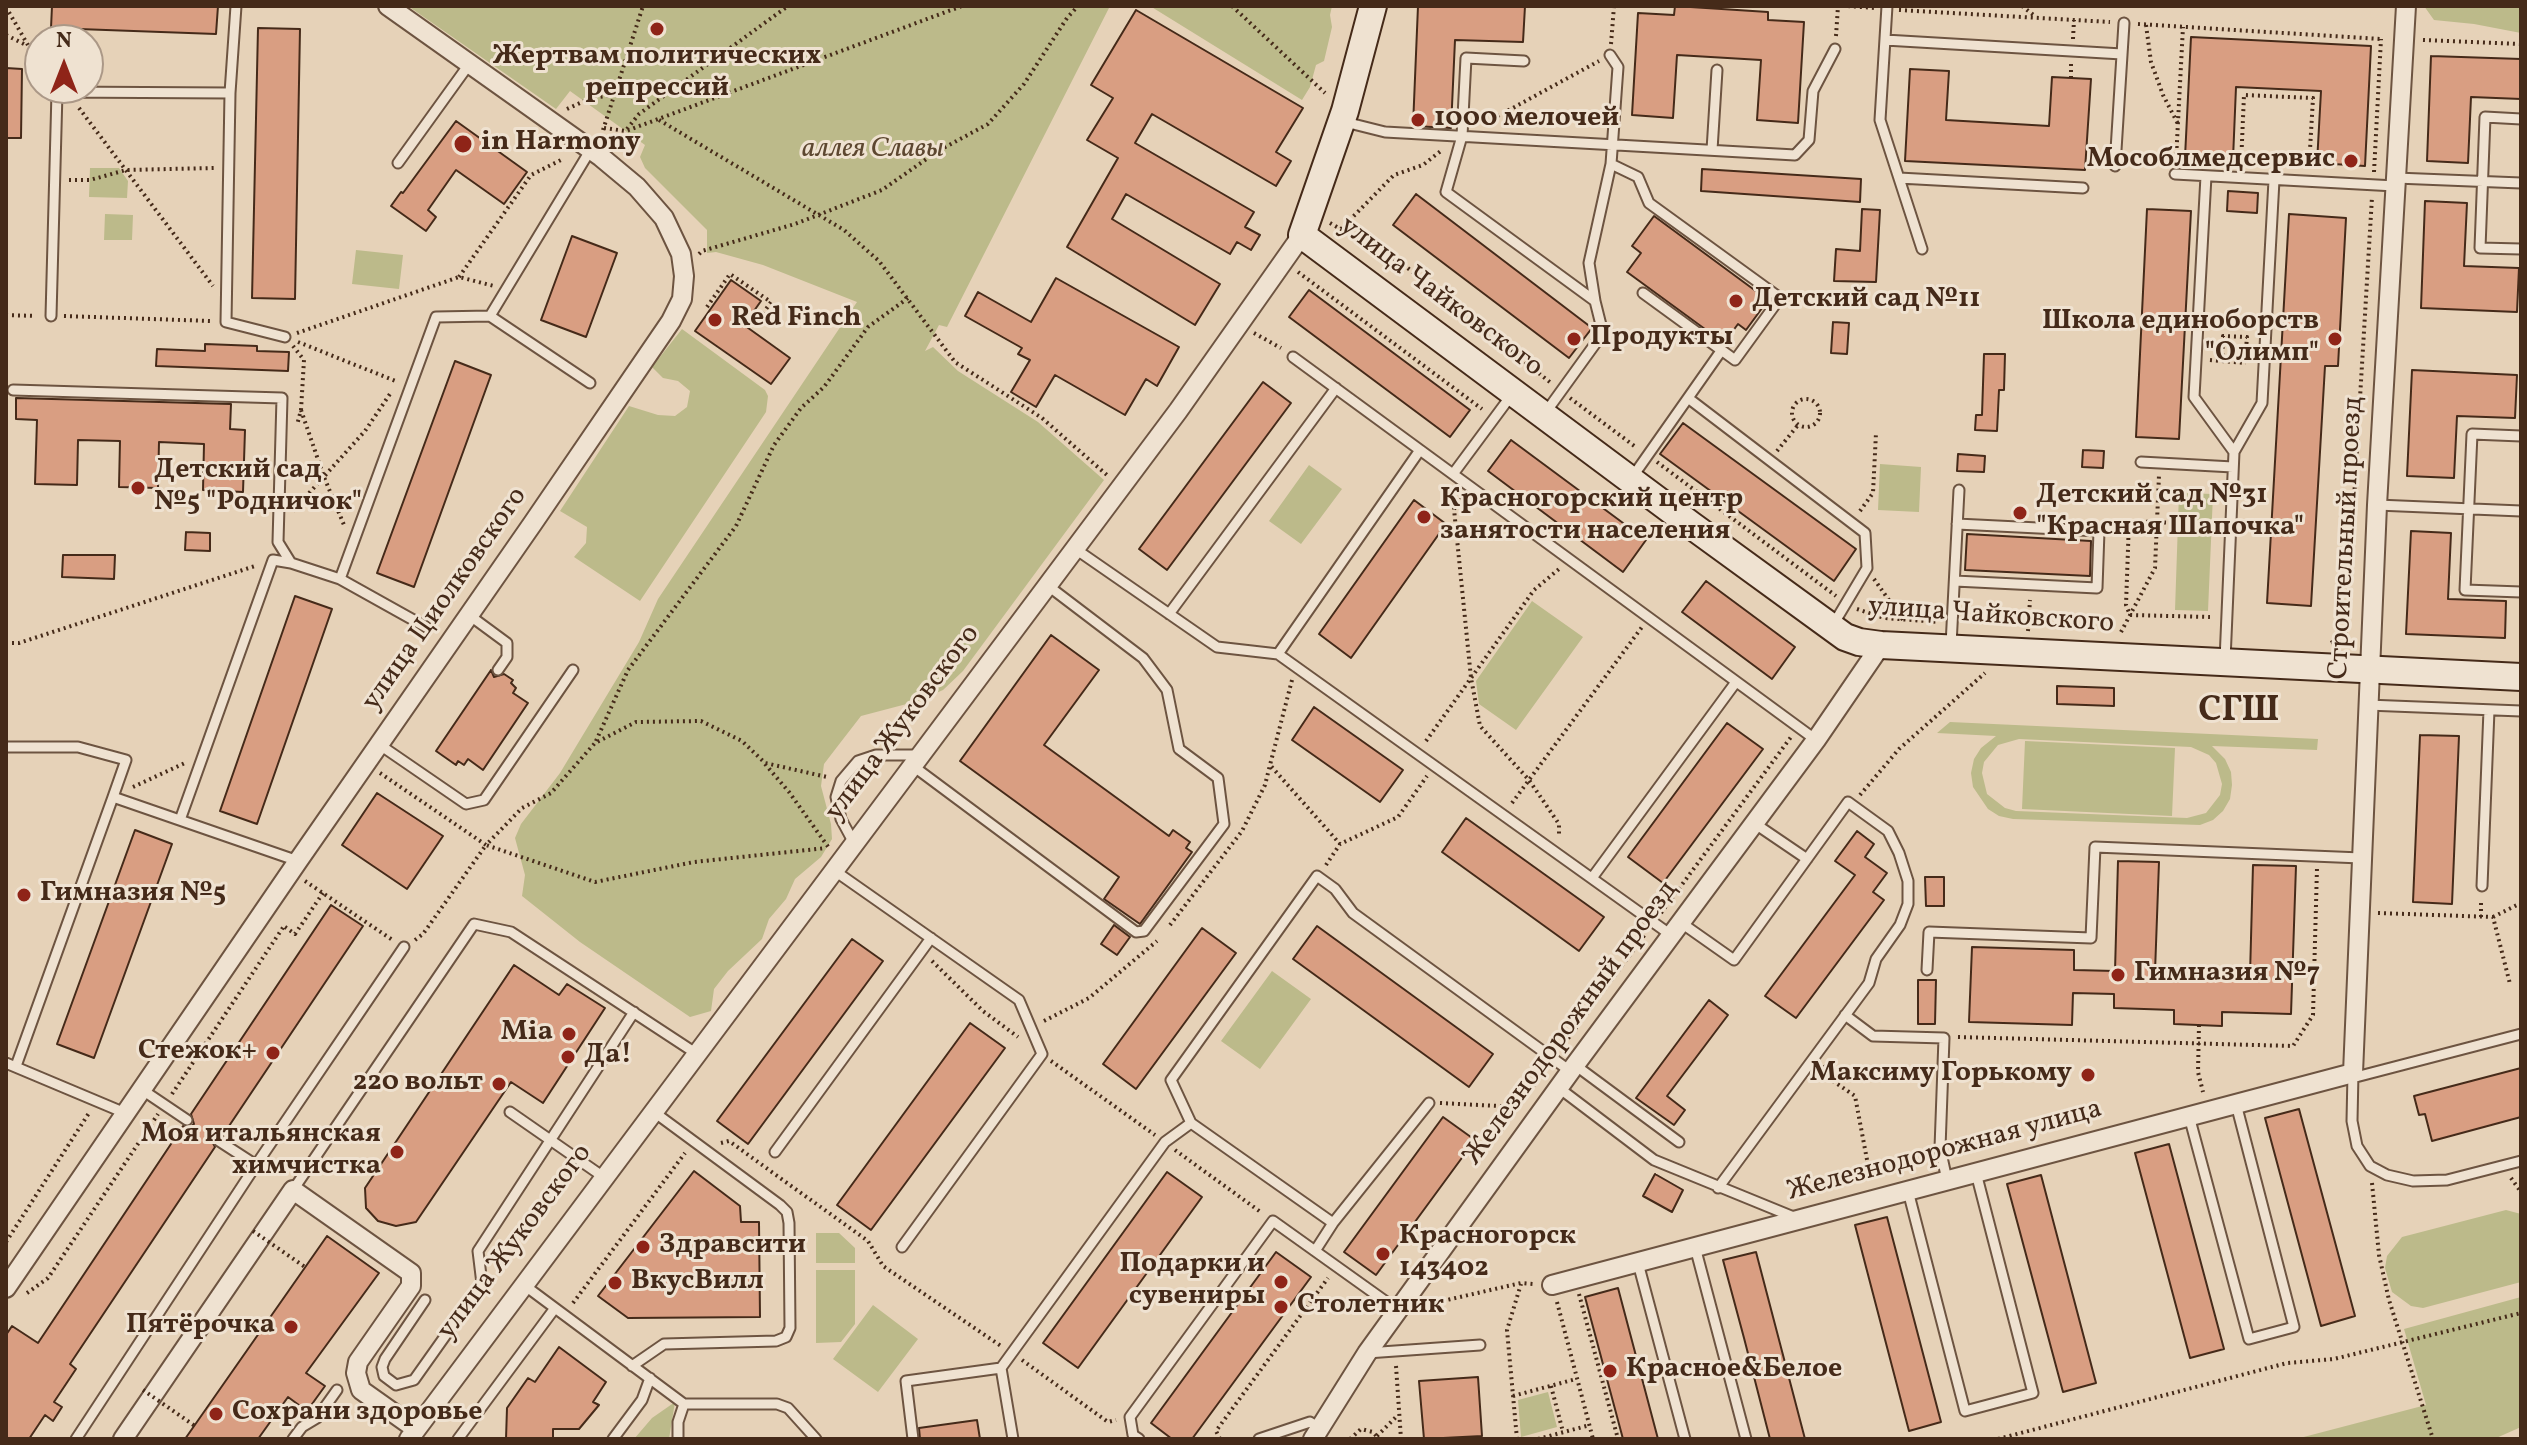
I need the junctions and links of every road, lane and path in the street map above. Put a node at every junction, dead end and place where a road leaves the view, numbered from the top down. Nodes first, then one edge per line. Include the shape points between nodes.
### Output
1 (236, 6) edge
2 (388, 6) edge
3 (643, 6) edge
4 (788, 6) edge
5 (962, 6) edge
6 (1078, 6) edge
7 (1232, 6) edge
8 (1373, 6) edge
9 (1614, 6) edge
10 (1838, 6) edge
11 (1887, 6) edge
12 (2022, 6) edge
13 (2406, 6) edge
14 (6, 7) edge
15 (2037, 18) dead end
16 (2124, 23) dead end
17 (2146, 25) dead end
18 (2183, 27) dead end
19 (6, 35) edge
20 (2381, 39) dead end
21 (1885, 40) junction
22 (2417, 40) dead end
23 (24, 41) edge
24 (24, 44) edge
25 (2521, 44) edge
26 (1835, 49) joint
27 (2122, 54) junction
28 (1610, 55) junction
29 (1524, 61) dead end
30 (470, 63) junction
31 (1717, 70) dead end
32 (1314, 82) dead end
33 (104, 91) edge
34 (230, 93) junction
35 (614, 95) junction
36 (57, 104) edge
37 (76, 104) edge
38 (561, 112) dead end
39 (2521, 119) edge
40 (659, 120) junction
41 (1342, 121) junction
42 (2178, 124) junction
43 (604, 128) junction
44 (626, 131) junction
45 (1462, 136) junction
46 (1613, 145) junction
47 (591, 149) junction
48 (1712, 150) junction
49 (561, 160) dead end
50 (398, 163) dead end
51 (1611, 164) junction
52 (2115, 166) dead end
53 (229, 168) junction
54 (126, 170) junction
55 (2175, 174) joint
56 (2206, 176) junction
57 (1899, 178) junction
58 (2240, 178) junction
59 (54, 180) junction
60 (2274, 180) junction
61 (2308, 181) junction
62 (2395, 182) junction
63 (2483, 182) junction
64 (2521, 183) edge
65 (2373, 184) junction
66 (2083, 188) dead end
67 (818, 214) junction
68 (1341, 229) dead end
69 (1302, 235) junction
70 (1922, 249) dead end
71 (2521, 249) edge
72 (1298, 272) dead end
73 (684, 276) junction
74 (459, 277) junction
75 (508, 289) junction
76 (1643, 293) dead end
77 (908, 298) junction
78 (1595, 301) junction
79 (226, 304) junction
80 (707, 307) dead end
81 (6, 315) edge
82 (51, 316) junction
83 (490, 316) junction
84 (750, 317) dead end
85 (226, 322) junction
86 (1254, 333) dead end
87 (285, 337) junction
88 (1721, 351) junction
89 (1293, 357) joint
90 (2196, 360) junction
91 (2222, 361) junction
92 (2245, 362) junction
93 (2264, 364) junction
94 (397, 382) junction
95 (590, 383) dead end
96 (409, 387) junction
97 (1336, 388) junction
98 (13, 390) dead end
99 (1513, 392) junction
100 (1688, 398) junction
101 (301, 410) junction
102 (1544, 415) junction
103 (1494, 418) junction
104 (1798, 425) junction
105 (1876, 433) dead end
106 (2521, 436) edge
107 (281, 446) junction
108 (1420, 450) junction
109 (2234, 452) junction
110 (1770, 461) junction
111 (2141, 462) dead end
112 (2159, 463) junction
113 (2233, 467) junction
114 (1453, 474) junction
115 (324, 477) junction
116 (1630, 479) junction
117 (1120, 486) junction
118 (1470, 486) junction
119 (1959, 490) dead end
120 (2377, 505) junction
121 (2469, 509) junction
122 (2521, 511) edge
123 (1851, 522) junction
124 (2157, 522) junction
125 (2178, 523) dead end
126 (1957, 524) junction
127 (279, 528) junction
128 (352, 546) junction
129 (1074, 548) junction
130 (273, 560) junction
131 (1570, 560) junction
132 (291, 563) junction
133 (1867, 568) junction
134 (340, 579) junction
135 (1955, 581) junction
136 (1047, 585) junction
137 (2521, 592) edge
138 (1169, 614) junction
139 (469, 615) junction
140 (2130, 615) junction
141 (2210, 617) dead end
142 (1649, 618) junction
143 (1903, 620) dead end
144 (426, 627) dead end
145 (1831, 628) junction
146 (2121, 632) dead end
147 (2346, 633) dead end
148 (6, 643) edge
149 (1881, 645) junction
150 (1951, 648) junction
151 (1278, 654) junction
152 (2225, 663) junction
153 (1296, 666) junction
154 (1990, 669) dead end
155 (498, 670) dead end
156 (573, 670) dead end
157 (2369, 671) junction
158 (2521, 677) edge
159 (1471, 678) junction
160 (1736, 682) junction
161 (2367, 705) junction
162 (2489, 710) junction
163 (2521, 711) edge
164 (1816, 740) junction
165 (595, 743) junction
166 (380, 745) junction
167 (6, 747) edge
168 (1417, 753) junction
169 (203, 754) junction
170 (917, 760) junction
171 (765, 763) junction
172 (366, 764) junction
173 (1435, 765) junction
174 (1529, 780) junction
175 (841, 781) junction
176 (113, 797) junction
177 (1851, 805) junction
178 (1504, 815) junction
179 (180, 820) junction
180 (1754, 823) junction
181 (1340, 844) junction
182 (486, 845) junction
183 (855, 845) junction
184 (829, 848) junction
185 (836, 849) dead end
186 (1559, 854) junction
187 (2318, 857) junction
188 (2361, 858) junction
189 (1807, 859) junction
190 (298, 861) junction
191 (835, 871) junction
192 (1317, 876) junction
193 (1592, 878) junction
194 (313, 886) dead end
195 (2482, 886) dead end
196 (323, 893) junction
197 (2521, 903) edge
198 (263, 912) junction
199 (2378, 913) dead end
200 (2493, 917) junction
201 (284, 926) junction
202 (1676, 928) junction
203 (931, 938) junction
204 (404, 947) junction
205 (920, 952) junction
206 (1927, 970) dead end
207 (2510, 984) dead end
208 (634, 1012) junction
209 (1845, 1015) junction
210 (2199, 1025) dead end
211 (2521, 1034) edge
212 (1944, 1038) junction
213 (2198, 1043) junction
214 (1817, 1052) junction
215 (697, 1054) junction
216 (1042, 1054) junction
217 (11, 1064) edge
218 (1572, 1068) junction
219 (2353, 1075) junction
220 (1558, 1088) junction
221 (141, 1089) junction
222 (2204, 1098) dead end
223 (97, 1102) junction
224 (1429, 1103) joint
225 (2236, 1104) junction
226 (165, 1105) junction
227 (1518, 1107) dead end
228 (510, 1112) dead end
229 (654, 1112) junction
230 (125, 1113) junction
231 (2189, 1116) junction
232 (187, 1120) dead end
233 (1191, 1123) junction
234 (219, 1141) dead end
235 (551, 1141) junction
236 (1165, 1142) junction
237 (1679, 1142) dead end
238 (698, 1144) junction
239 (775, 1152) dead end
240 (2521, 1161) edge
241 (256, 1165) junction
242 (2370, 1166) junction
243 (1976, 1173) junction
244 (605, 1178) junction
245 (1947, 1180) junction
246 (1718, 1188) junction
247 (293, 1190) junction
248 (1908, 1191) junction
249 (1874, 1200) junction
250 (1799, 1220) junction
251 (1273, 1221) junction
252 (1333, 1223) junction
253 (253, 1231) dead end
254 (6, 1242) edge
255 (902, 1247) dead end
256 (1695, 1247) junction
257 (1315, 1251) junction
258 (1638, 1263) junction
259 (1337, 1266) junction
260 (305, 1267) dead end
261 (1575, 1279) junction
262 (1521, 1283) junction
263 (524, 1285) junction
264 (1552, 1285) junction
265 (11, 1294) edge
266 (425, 1300) dead end
267 (555, 1308) junction
268 (1399, 1311) junction
269 (2521, 1313) edge
270 (564, 1315) junction
271 (2402, 1344) junction
272 (1480, 1345) dead end
273 (1395, 1351) junction
274 (1012, 1353) junction
275 (1367, 1353) junction
276 (632, 1366) junction
277 (1001, 1368) junction
278 (650, 1378) junction
279 (1577, 1379) junction
280 (1551, 1386) junction
281 (143, 1390) dead end
282 (337, 1390) dead end
283 (1513, 1396) junction
284 (684, 1404) junction
285 (1399, 1414) junction
286 (1130, 1417) junction
287 (1590, 1425) junction
288 (195, 1426) dead end
289 (1563, 1432) junction
290 (412, 1434) edge
291 (1317, 1434) edge
292 (2432, 1436) dead end
293 (1378, 1438) edge
294 (76, 1439) edge
295 (123, 1439) edge
296 (293, 1439) edge
297 (458, 1439) edge
298 (613, 1439) edge
299 (678, 1439) edge
300 (816, 1439) edge
301 (913, 1439) edge
302 (1013, 1439) edge
303 (1139, 1439) edge
304 (1220, 1439) edge
305 (1259, 1439) edge
306 (1350, 1439) edge
307 (1401, 1439) edge
308 (1517, 1439) edge
309 (1538, 1439) edge
310 (1593, 1439) edge
311 (1618, 1439) edge
312 (1685, 1439) edge
313 (1746, 1439) edge
314 (1998, 1439) edge

1 - 34 lane
2 - 30 street, улица Циолковского
3 - 35 path
4 - 44 path via 639,114
5 - 40 path
6 - 67 path via 1024,84 988,124 882,190
7 - 32 path
8 - 41 street, улица Жуковского
9 - 28 path
10 - 26 path
11 - 21 lane
12 - 15 path
13 - 62 street, Строительный проезд
14 - 23 path
16 - 27 lane
17 - 42 path via 2151,62
18 - 42 path
19 - 24 path
20 - 65 path
21 - 27 lane
21 - 57 lane via 1880,120
22 - 25 path
26 - 48 lane via 1813,91 1809,140 1795,155
27 - 52 lane
28 - 45 path
28 - 46 lane via 1618,67
29 - 45 lane via 1466,58
30 - 47 street, улица Циолковского
30 - 50 lane
31 - 48 lane
33 - 34 lane
34 - 53 lane
35 - 38 path via 591,98
35 - 43 path
36 - 59 lane
37 - 54 path
39 - 63 lane via 2485,117
40 - 44 path
40 - 67 path
41 - 45 lane via 1385,132
41 - 69 street, улица Жуковского
42 - 55 path
43 - 44 path
43 - 47 path
45 - 46 lane
45 - 68 path via 1423,165 1394,175
45 - 78 lane via 1446,192
46 - 48 lane
46 - 51 lane
47 - 73 street, улица Циолковского via 664,218 681,254
47 - 75 lane
49 - 74 path via 531,175
51 - 78 lane via 1589,263
51 - 88 lane via 1638,177 1649,203 1780,298 1735,360
53 - 54 path
53 - 79 lane
54 - 59 path via 90,180
54 - 79 path
55 - 56 lane
56 - 58 lane
56 - 90 lane
57 - 66 lane
57 - 70 lane
58 - 60 lane
58 - 61 path via 2244,95 2313,98
59 - 82 lane
60 - 61 lane
60 - 93 lane
61 - 65 lane
62 - 63 lane
62 - 65 lane
62 - 120 street, Строительный проезд
63 - 64 lane
63 - 71 lane via 2480,248
65 - 147 path
67 - 73 path via 702,251
67 - 77 path via 879,261
69 - 99 street, улица Чайковского
69 - 117 street, улица Жуковского
72 - 103 path
73 - 139 street, улица Циолковского via 682,299 671,321
74 - 75 path
74 - 87 path
75 - 83 lane
76 - 88 lane
77 - 117 path via 955,362 1042,418
77 - 165 path via 868,327 774,445 736,526 628,670
78 - 102 lane via 1603,333
79 - 85 lane
80 - 84 path via 730,274 771,302 757,322
81 - 82 path
82 - 85 path
83 - 95 lane
83 - 96 lane via 436,317
85 - 87 lane
86 - 89 path
87 - 94 path
87 - 101 path via 304,360
88 - 100 lane
89 - 97 lane
90 - 91 path
90 - 109 lane via 2194,397
91 - 92 path
91 - 92 path via 2223,336 2235,336 2247,337
92 - 93 path
93 - 109 lane via 2262,403
94 - 96 path
94 - 115 path via 365,431
96 - 128 lane
97 - 108 lane
97 - 138 lane
98 - 107 lane via 282,398
99 - 102 street, улица Чайковского
99 - 103 lane
100 - 110 lane
100 - 116 lane
101 - 107 path via 295,430
101 - 115 path
102 - 116 street, улица Чайковского
103 - 114 lane
104 - 104 path via 1818,421 1814,402 1794,406
104 - 110 path
105 - 123 path via 1873,493
106 - 121 lane via 2472,434
107 - 127 lane
108 - 114 lane
108 - 151 lane
109 - 113 lane
110 - 123 lane
111 - 112 lane
112 - 113 lane
112 - 124 path
113 - 152 lane
114 - 118 lane
115 - 127 path
115 - 128 path
116 - 145 street, улица Чайковского
117 - 129 street, улица Жуковского
118 - 131 lane
118 - 159 path via 1454,509
119 - 126 lane
120 - 121 lane
120 - 157 street, Строительный проезд
121 - 122 lane
121 - 137 lane via 2465,590
123 - 133 lane via 1865,533
124 - 125 path
124 - 140 path via 2155,568
124 - 140 path via 2129,521
126 - 135 lane
126 - 135 lane via 2099,531 2099,546 2097,588
127 - 132 lane via 278,542
128 - 134 lane
129 - 136 street, улица Жуковского
129 - 138 lane
130 - 132 lane
130 - 148 path
130 - 169 lane
131 - 142 lane
131 - 159 path via 1534,590
132 - 134 lane
133 - 143 path
133 - 145 lane
134 - 144 lane
135 - 150 lane
136 - 170 street, улица Жуковского
136 - 170 lane via 1143,658 1167,690 1179,749 1218,778 1224,824 1144,931 1136,932
138 - 151 lane via 1217,647
139 - 155 lane via 507,643 507,657
139 - 166 street, улица Циолковского
140 - 141 path
140 - 146 path
142 - 160 lane
142 - 174 path
145 - 149 street, улица Чайковского via 1859,642
149 - 150 street, улица Чайковского
149 - 164 street, Железнодорожный проезд
150 - 152 street, улица Чайковского
151 - 153 lane
152 - 157 street, улица Чайковского
153 - 168 lane
153 - 181 path via 1270,765
154 - 177 path via 1899,749
156 - 166 lane via 484,800 466,804
157 - 158 street, улица Чайковского
157 - 161 street, Строительный проезд
159 - 168 path
159 - 174 path via 1480,726
160 - 164 lane
160 - 193 lane
161 - 162 lane
161 - 188 street, Строительный проезд
162 - 163 lane
162 - 195 lane
164 - 180 street, Железнодорожный проезд
165 - 171 path via 636,722 701,721 742,741
165 - 182 path via 551,793 522,808
166 - 172 street, улица Циолковского
167 - 176 lane via 78,747 126,760
168 - 173 lane
169 - 176 path
169 - 179 lane
170 - 175 lane via 876,755 858,761
170 - 183 street, улица Жуковского
171 - 175 path
171 - 184 path
172 - 182 path
172 - 190 street, улица Циолковского
173 - 178 lane
173 - 181 path via 1398,817
174 - 178 path
174 - 186 path via 1559,824
175 - 183 lane via 836,797
176 - 179 lane
176 - 217 lane
177 - 189 lane via 1848,802
177 - 209 lane via 1888,831 1908,881 1908,904 1876,959 1869,983
178 - 186 lane
179 - 190 lane
180 - 189 lane
180 - 202 street, Железнодорожный проезд
181 - 192 path
182 - 184 path via 595,882 694,862
182 - 204 path via 423,934
183 - 191 street, улица Жуковского
184 - 185 path
186 - 193 lane
187 - 188 lane
187 - 206 lane via 2095,847 2091,938 1929,932
187 - 213 path via 2313,1015 2293,1046
188 - 219 street, Строительный проезд
189 - 202 lane via 1734,960
190 - 198 street, улица Циолковского
191 - 203 lane
191 - 215 street, улица Жуковского
192 - 218 lane via 1353,913
192 - 233 lane via 1171,1080
193 - 202 lane
194 - 196 path
196 - 201 path via 295,934
196 - 204 path
197 - 200 path
198 - 201 path
198 - 221 street, улица Циолковского
199 - 200 path
200 - 207 path
201 - 226 path
202 - 218 street, Железнодорожный проезд
203 - 205 lane
203 - 216 lane via 1019,1000
204 - 241 lane
205 - 216 path via 983,1011
205 - 239 lane
208 - 215 lane
208 - 235 lane
208 - 247 lane via 511,932 474,924
209 - 212 lane via 1873,1036
209 - 214 lane
210 - 213 path
211 - 219 lane
212 - 213 path
212 - 245 lane via 1940,1148
213 - 222 path
214 - 246 lane
214 - 249 path via 1833,1081 1855,1096
215 - 229 street, улица Жуковского
216 - 236 path
216 - 255 lane
217 - 223 lane
218 - 220 street, Железнодорожный проезд
218 - 237 lane
219 - 225 street, Железнодорожная улица
219 - 242 lane via 2352,1121 2357,1146
220 - 246 lane via 1654,1160
220 - 268 street, Железнодорожный проезд
221 - 226 lane
221 - 230 street, улица Циолковского
223 - 230 lane
223 - 254 path
224 - 227 path
224 - 252 lane
225 - 231 street, Железнодорожная улица
225 - 231 lane via 2294,1327 2287,1330 2249,1339
226 - 232 lane
226 - 265 path via 48,1278
228 - 235 lane
229 - 238 lane
229 - 244 street, улица Жуковского
230 - 265 street, улица Циолковского
231 - 243 street, Железнодорожная улица
233 - 236 lane
233 - 252 lane
234 - 241 lane
235 - 244 lane
235 - 266 lane via 478,1251 482,1284 414,1380 396,1385 382,1367
236 - 251 path
236 - 274 lane
238 - 270 path
238 - 274 path via 729,1141 868,1241 883,1266
238 - 276 lane via 787,1212 790,1328 776,1341 664,1344
240 - 242 lane via 2447,1180 2413,1181
241 - 294 lane
242 - 271 path via 2379,1255
243 - 245 street, Железнодорожная улица
243 - 248 lane via 2033,1393 1977,1408 1965,1411
244 - 263 street, улица Жуковского
245 - 248 street, Железнодорожная улица
246 - 250 lane
247 - 290 street via 411,1273 411,1286 358,1362 356,1373 361,1390
247 - 295 street
248 - 249 street, Железнодорожная улица
249 - 250 street, Железнодорожная улица
250 - 256 street, Железнодорожная улица
251 - 257 lane
251 - 286 lane
252 - 257 lane
253 - 260 path, bridge
256 - 258 street, Железнодорожная улица
256 - 313 lane
257 - 259 lane
258 - 261 street, Железнодорожная улица
258 - 312 lane
259 - 268 lane
259 - 304 path via 1216,1431
261 - 264 street, Железнодорожная улица
261 - 311 path
262 - 264 path
262 - 268 path
262 - 283 path via 1507,1330
263 - 267 lane
263 - 290 street, улица Жуковского
264 - 279 path
267 - 270 lane
267 - 297 lane
268 - 275 street, Железнодорожный проезд
269 - 271 path
270 - 276 lane
271 - 292 path
271 - 314 path via 2287,1363
272 - 273 lane
273 - 275 lane
273 - 285 path
274 - 277 lane
274 - 286 path via 1108,1422
275 - 291 street, Железнодорожный проезд
276 - 278 lane
277 - 301 lane via 906,1381
277 - 302 lane
278 - 284 lane
278 - 298 lane via 642,1400
279 - 280 path
279 - 287 path
280 - 283 path
280 - 289 path
281 - 288 path, bridge
282 - 296 lane
283 - 308 path
284 - 299 lane
284 - 300 lane via 777,1404 788,1408
285 - 293 path
285 - 307 path
286 - 303 lane via 1133,1435
287 - 289 path
287 - 310 path
289 - 309 path
291 - 305 lane via 1310,1422
293 - 306 path via 1361,1429

